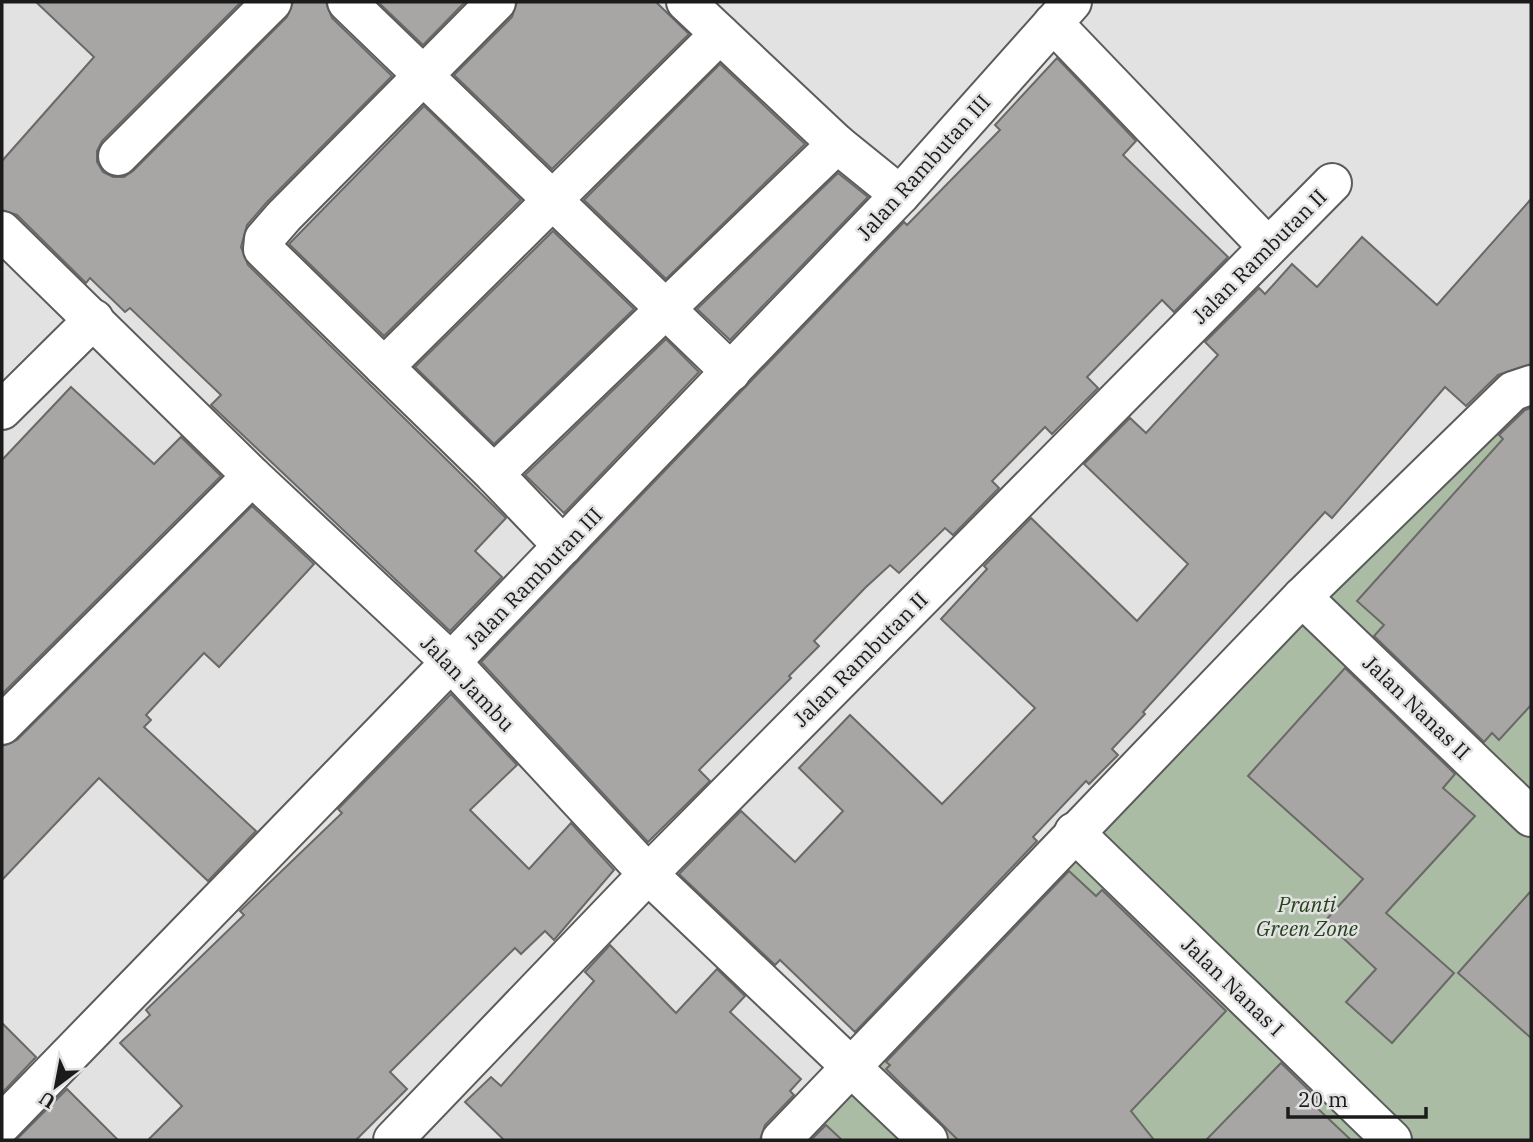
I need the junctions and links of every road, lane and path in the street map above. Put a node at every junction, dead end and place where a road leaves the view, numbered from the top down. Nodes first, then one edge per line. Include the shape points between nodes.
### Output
1 (272, 2) edge
2 (346, 2) edge
3 (496, 2) edge
4 (686, 2) edge
5 (1063, 12) edge
6 (720, 34) junction
7 (423, 74) junction
8 (837, 145) junction
9 (118, 156) dead end
10 (1332, 183) dead end
11 (900, 195) junction
12 (551, 198) junction
13 (2, 231) edge
14 (1267, 246) junction
15 (664, 307) junction
16 (94, 319) junction
17 (384, 367) junction
18 (731, 372) junction
19 (1522, 388) edge
20 (2, 410) edge
21 (494, 474) junction
22 (252, 477) junction
23 (563, 547) junction
24 (1302, 597) junction
25 (452, 663) junction
26 (2, 725) edge
27 (1531, 817) edge
28 (1074, 832) junction
29 (648, 874) junction
30 (851, 1066) junction
31 (2, 1124) edge
32 (393, 1140) edge
33 (781, 1140) edge
34 (928, 1140) edge
35 (1392, 1140) edge

1 - 9 street
2 - 7 street
3 - 7 street
4 - 6 street
5 - 11 street, Jalan Rambutan III
5 - 14 street
6 - 8 street
6 - 12 street
7 - 12 street
7 - 17 street via 284,216 262,245
8 - 11 street
8 - 15 street
10 - 14 street, Jalan Rambutan II
11 - 18 street, Jalan Rambutan III
12 - 15 street
12 - 17 street
13 - 16 street, Jalan Jambu
14 - 29 street, Jalan Rambutan II
15 - 18 street
15 - 21 street
16 - 20 street
16 - 22 street, Jalan Jambu
17 - 21 street
18 - 23 street, Jalan Rambutan III
19 - 24 street
21 - 23 street
22 - 25 street, Jalan Jambu
22 - 26 street
23 - 25 street, Jalan Rambutan III
24 - 27 street, Jalan Nanas II
24 - 28 street
25 - 29 street, Jalan Jambu
25 - 31 street, Jalan Rambutan III
28 - 30 street
28 - 35 street, Jalan Nanas I
29 - 30 street, Jalan Jambu
29 - 32 street, Jalan Rambutan II
30 - 33 street
30 - 34 street, Jalan Jambu

